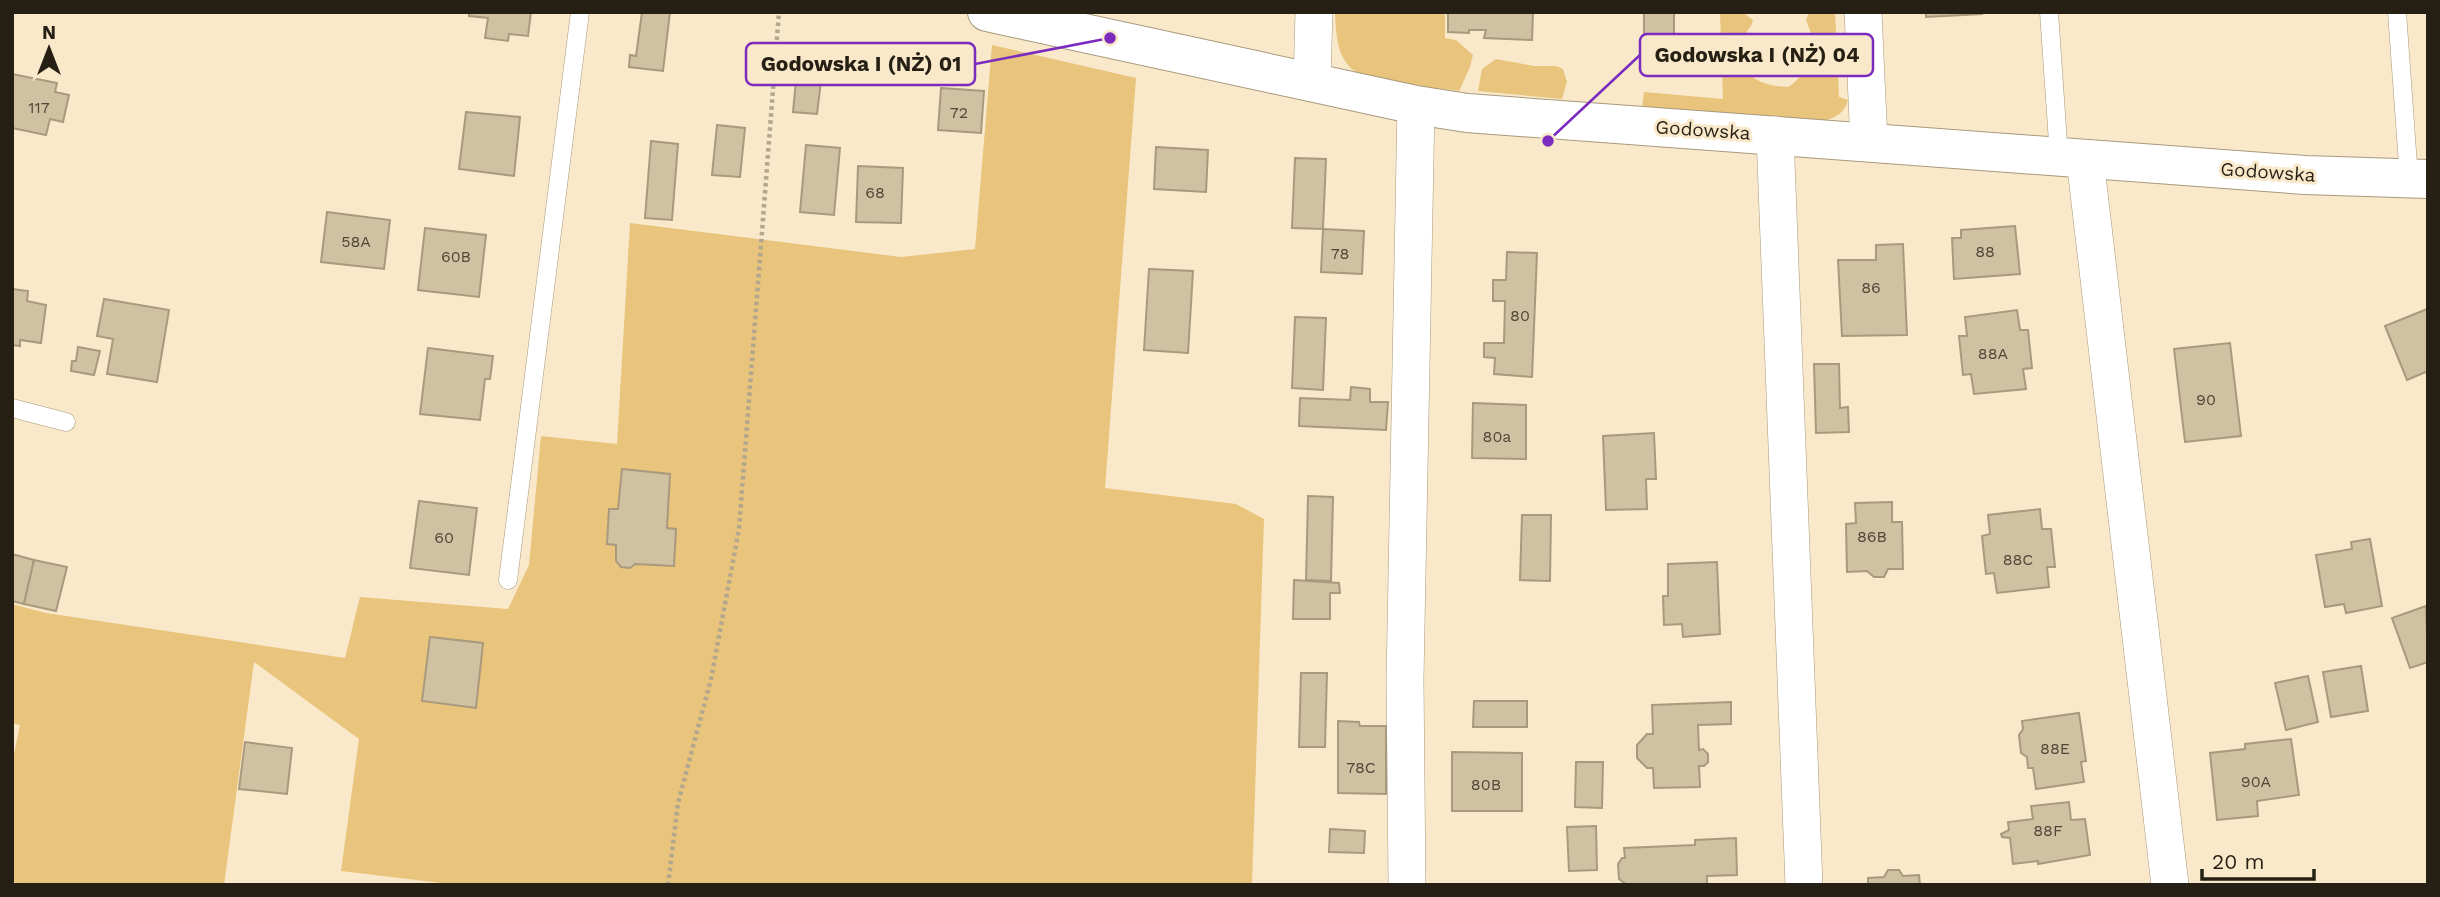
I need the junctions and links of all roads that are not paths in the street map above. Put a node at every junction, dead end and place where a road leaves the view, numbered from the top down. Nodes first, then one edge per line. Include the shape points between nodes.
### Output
1 (580, 12) edge
2 (987, 12) edge
3 (1314, 12) edge
4 (1863, 12) edge
5 (2049, 12) edge
6 (2397, 12) edge
7 (1312, 81) junction
8 (1416, 106) junction
9 (1775, 135) junction
10 (1869, 142) junction
11 (2072, 158) junction
12 (2418, 179) edge
13 (12, 408) edge
14 (66, 422) dead end
15 (508, 580) dead end
16 (1407, 885) edge
17 (1804, 885) edge
18 (2170, 885) edge

1 - 15 lane
2 - 7 street, Godowska
3 - 7 street
4 - 10 street
5 - 11 lane
6 - 12 lane
7 - 8 street, Godowska
8 - 9 street, Godowska
8 - 16 street via 1405,679
9 - 10 street, Godowska
9 - 17 street
10 - 11 street, Godowska
11 - 12 street, Godowska
11 - 18 street
13 - 14 lane

